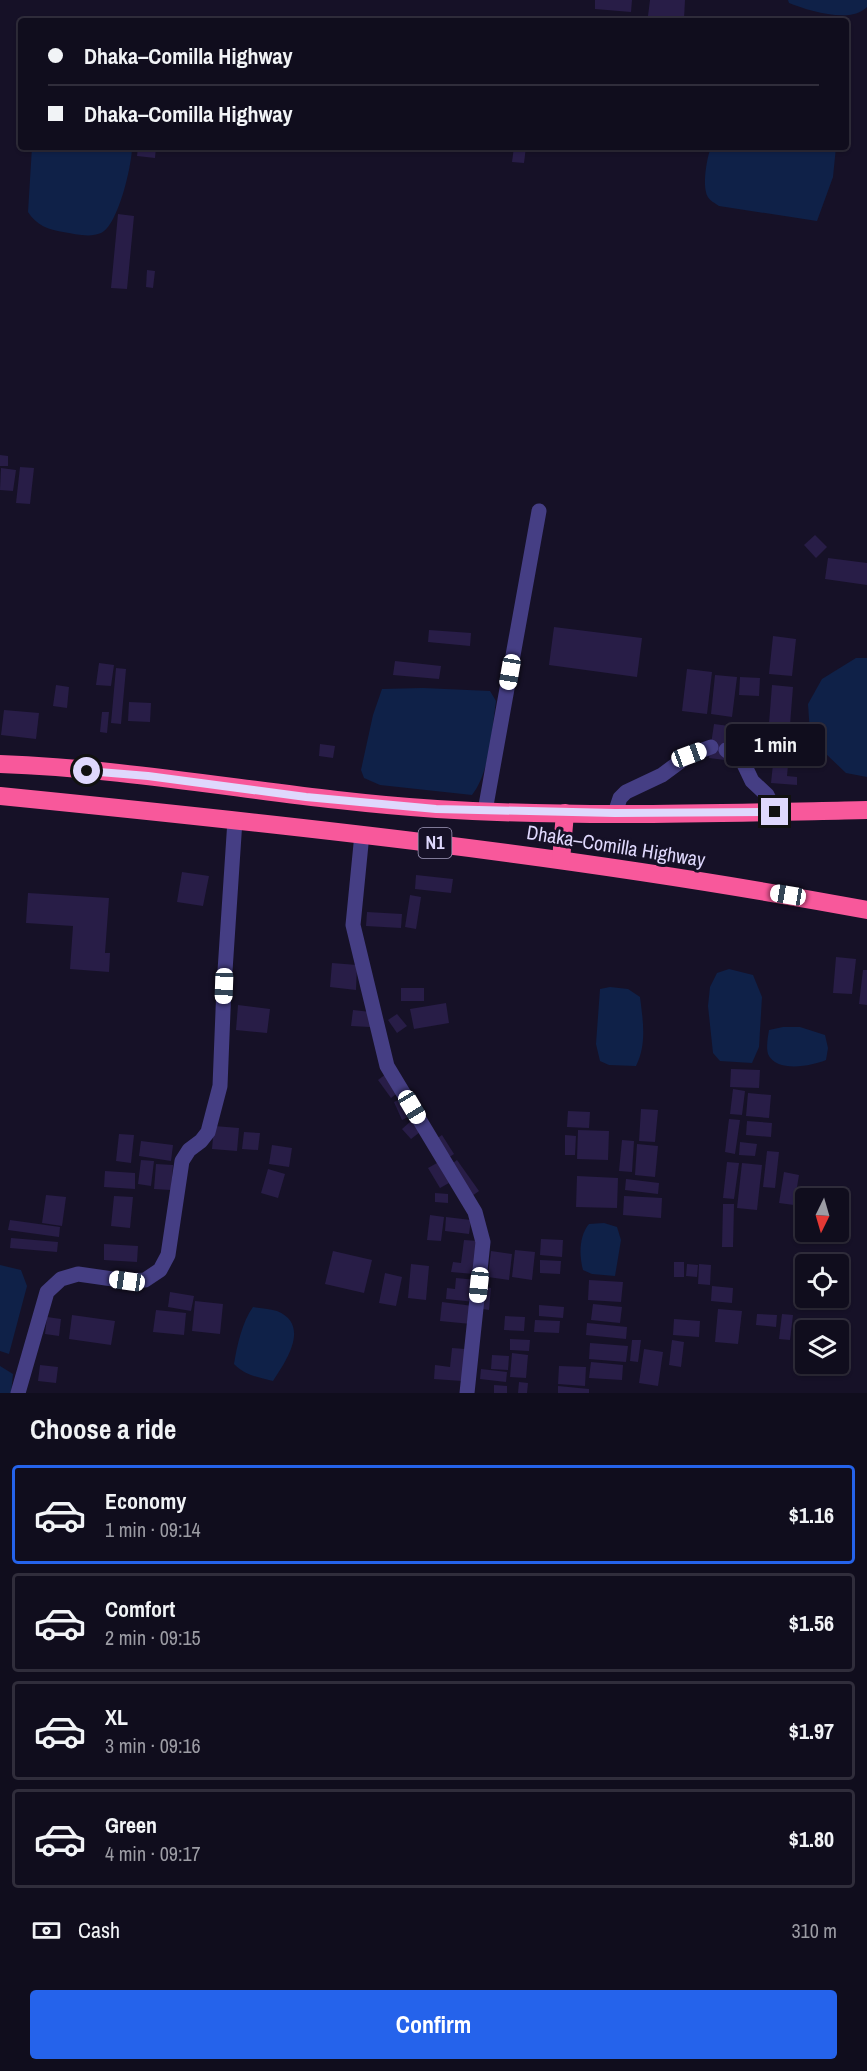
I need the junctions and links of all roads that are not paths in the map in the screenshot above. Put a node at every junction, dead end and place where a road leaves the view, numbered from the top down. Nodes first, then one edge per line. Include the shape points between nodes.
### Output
1 (538, 511) dead end
2 (711, 747) dead end
3 (726, 750) dead end
4 (0, 764) edge
5 (0, 796) edge
6 (867, 810) edge
7 (485, 811) junction
8 (775, 812) junction
9 (565, 813) junction
10 (615, 813) junction
11 (235, 820) junction
12 (362, 834) junction
13 (561, 860) junction
14 (867, 910) edge
15 (18, 1393) edge
16 (467, 1393) edge

1 - 7 street
2 - 10 street via 689,755 662,775 626,792
3 - 8 street via 743,762
4 - 7 highway, Dhaka–Comilla Highway / N1 via 148,776 306,797
5 - 11 highway, Dhaka–Comilla Highway / N1
6 - 8 highway, Dhaka–Comilla Highway / N1
7 - 9 highway, Dhaka–Comilla Highway / N1
8 - 10 highway, Dhaka–Comilla Highway / N1
9 - 10 highway, Dhaka–Comilla Highway / N1
9 - 13 highway
11 - 12 highway, Dhaka–Comilla Highway / N1
11 - 15 street via 220,1086 208,1132 182,1161 168,1255 160,1270 145,1280 78,1274 61,1279 47,1292
12 - 13 highway, Dhaka–Comilla Highway / N1
12 - 16 street via 353,925 387,1066 475,1212 483,1242
13 - 14 highway, Dhaka–Comilla Highway / N1

